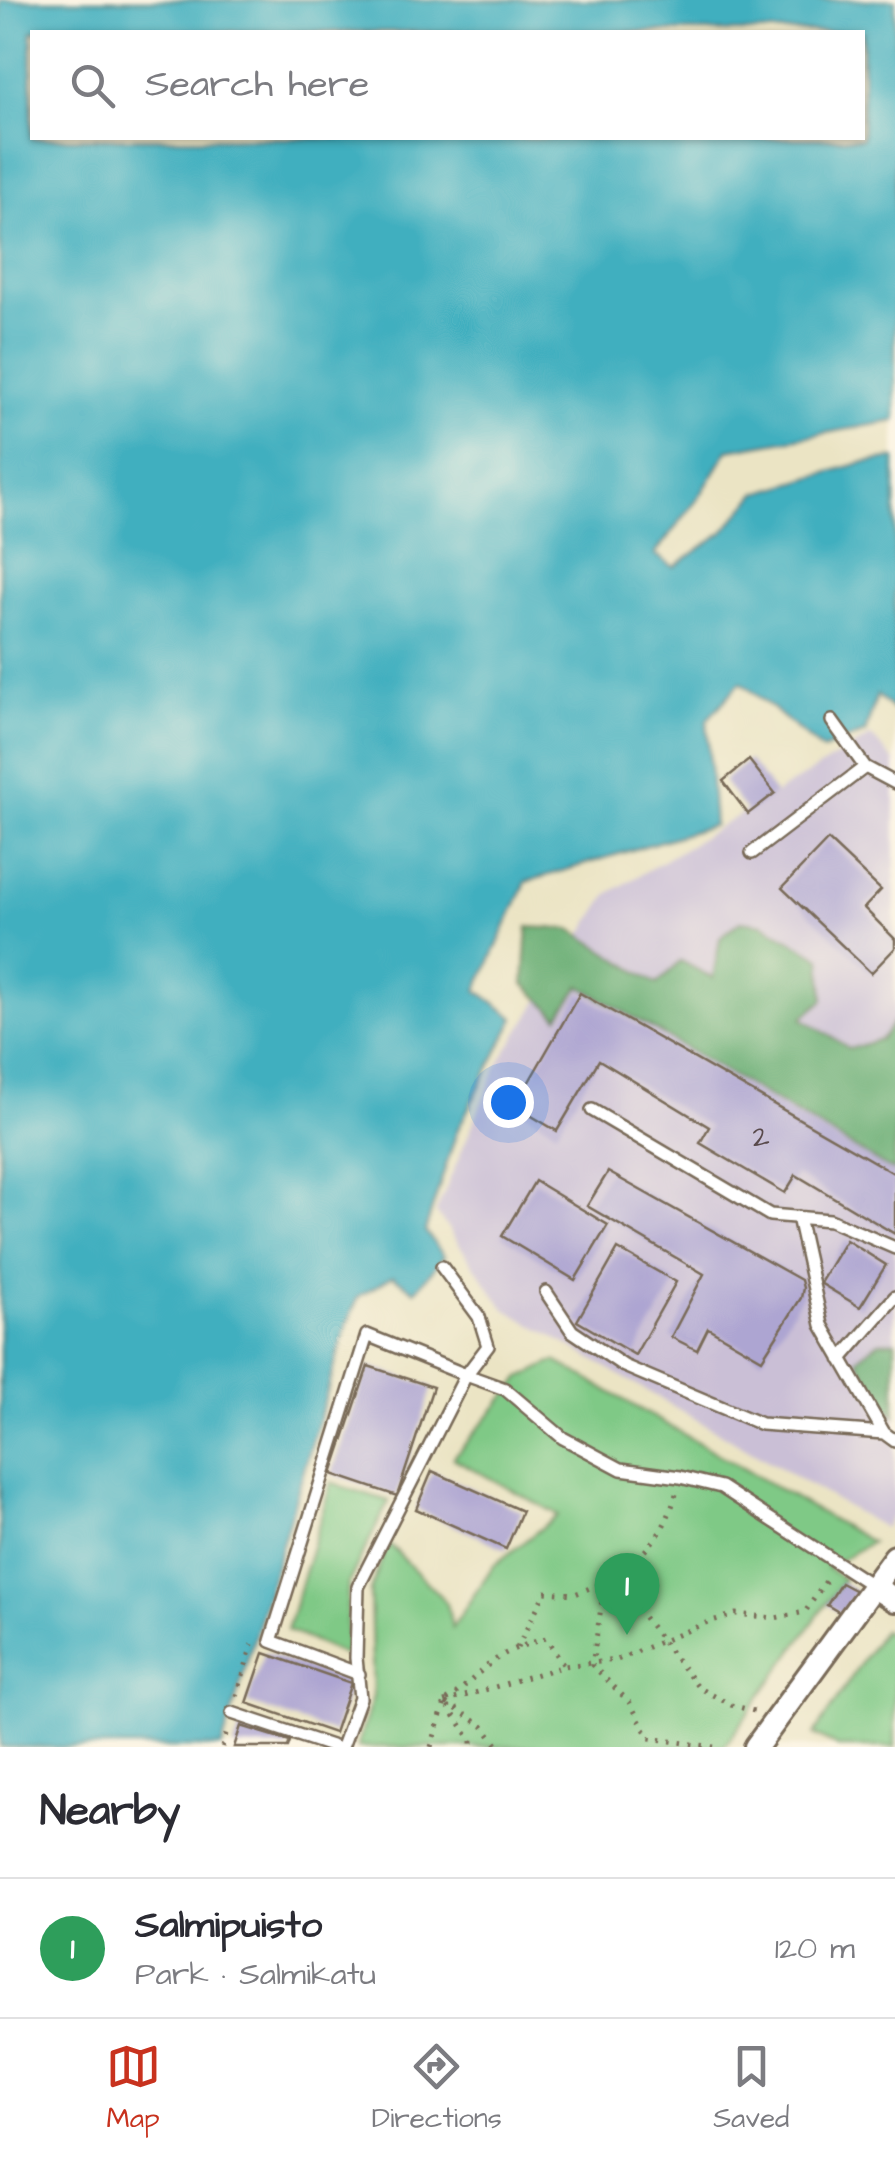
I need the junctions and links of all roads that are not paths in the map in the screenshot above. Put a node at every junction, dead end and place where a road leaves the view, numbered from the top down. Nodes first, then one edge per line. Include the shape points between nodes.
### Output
1 (832, 721) dead end
2 (864, 768) junction
3 (895, 783) edge
4 (752, 853) dead end
5 (592, 1110) dead end
6 (798, 1217) junction
7 (895, 1248) edge
8 (442, 1267) dead end
9 (546, 1292) dead end
10 (895, 1296) edge
11 (841, 1358) junction
12 (466, 1375) junction
13 (890, 1437) edge
14 (895, 1557) edge
15 (873, 1586) junction
16 (895, 1600) edge
17 (360, 1674) junction
18 (232, 1714) road end
19 (334, 1747) edge
20 (342, 1747) edge
21 (756, 1747) edge

1 - 2 lane
2 - 3 lane
2 - 4 lane
5 - 6 lane via 770,1215
6 - 7 lane via 830,1220
6 - 11 lane via 822,1325
8 - 12 lane via 479,1317 488,1346
9 - 13 lane via 572,1331 624,1366 761,1424
10 - 11 lane
11 - 13 lane
12 - 15 lane via 505,1389 563,1438 620,1469 720,1487
12 - 17 lane via 358,1587
12 - 17 lane via 367,1335 271,1641
14 - 15 street
15 - 16 street
15 - 21 street
17 - 20 lane via 360,1698
18 - 19 lane

